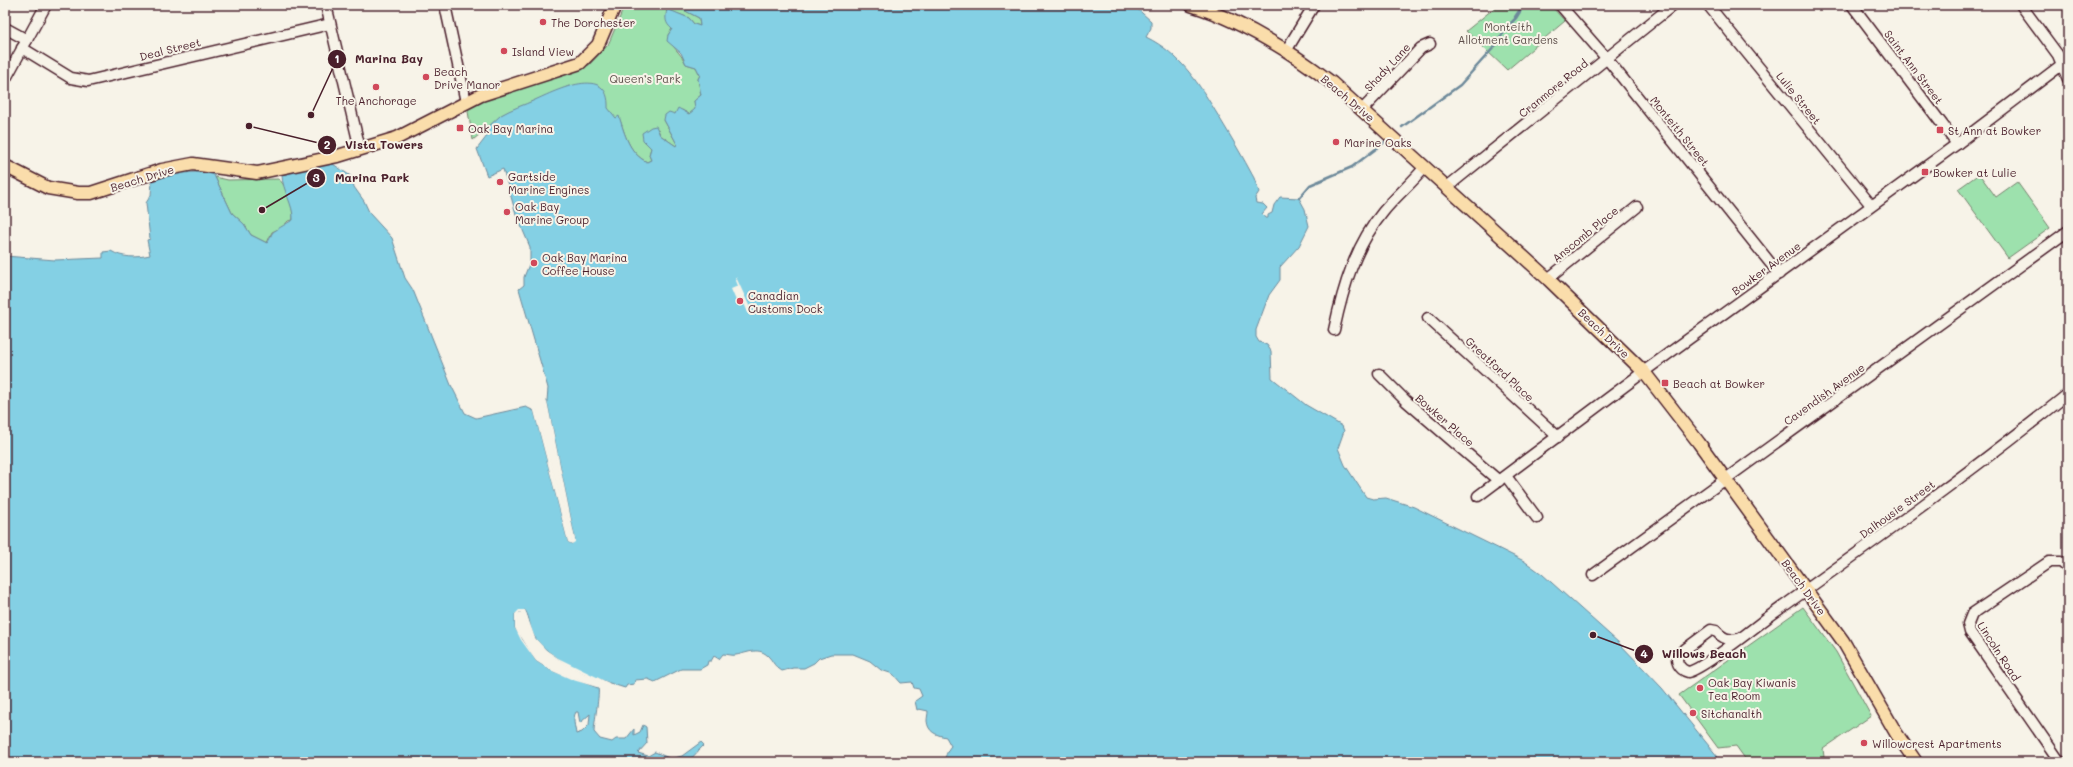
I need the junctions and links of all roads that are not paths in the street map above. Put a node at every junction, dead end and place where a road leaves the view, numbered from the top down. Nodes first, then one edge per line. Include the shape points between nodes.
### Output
1 (46, 5) edge
2 (326, 5) edge
3 (445, 5) edge
4 (615, 5) edge
5 (1191, 5) edge
6 (1314, 5) edge
7 (1560, 5) edge
8 (1673, 5) edge
9 (1708, 5) edge
10 (1852, 5) edge
11 (2021, 5) edge
12 (330, 24) junction
13 (5, 28) edge
14 (24, 44) junction
15 (1430, 44) dead end
16 (1286, 51) junction
17 (1608, 60) junction
18 (2065, 62) edge
19 (2068, 79) edge
20 (5, 80) edge
21 (466, 102) junction
22 (1363, 110) junction
23 (1957, 144) junction
24 (360, 149) junction
25 (1425, 167) junction
26 (6, 168) edge
27 (1447, 187) junction
28 (1871, 205) junction
29 (1637, 207) dead end
30 (2068, 231) edge
31 (1779, 274) junction
32 (1548, 279) junction
33 (1428, 318) dead end
34 (1334, 330) dead end
35 (1644, 372) junction
36 (1379, 374) dead end
37 (2068, 394) edge
38 (1558, 437) junction
39 (1502, 478) junction
40 (1726, 480) junction
41 (1478, 496) dead end
42 (1537, 518) dead end
43 (2068, 568) edge
44 (1593, 575) dead end
45 (1806, 590) junction
46 (1738, 639) junction
47 (1916, 762) edge
48 (2060, 762) edge

1 - 14 street
2 - 12 street
3 - 21 street
4 - 21 main road, Beach Drive via 598,45 580,63
5 - 16 main road, Beach Drive via 1229,19
6 - 16 street
7 - 17 street, Monteith Street
8 - 17 street, Cranmore Road
9 - 28 street, Lulie Street
10 - 23 street, Saint Ann Street
11 - 18 street
12 - 14 street, Deal Street via 88,81 72,78
12 - 24 street
13 - 14 street, Deal Street
14 - 20 street
15 - 22 street, Shady Lane via 1421,48
16 - 22 main road, Beach Drive via 1332,82
17 - 27 street, Cranmore Road
17 - 31 street, Monteith Street
18 - 19 street
18 - 23 street, Bowker Avenue
21 - 24 main road, Beach Drive via 397,138
22 - 25 main road, Beach Drive
23 - 28 street, Bowker Avenue
24 - 26 main road, Beach Drive via 280,170 257,173 193,164 162,170 91,193 48,188
25 - 27 main road, Beach Drive
25 - 34 street via 1383,212 1364,240 1340,299
27 - 32 main road, Beach Drive
28 - 31 street, Bowker Avenue
29 - 32 street, Anscomb Place
30 - 40 street, Cavendish Avenue
31 - 35 street, Bowker Avenue
32 - 35 main road, Beach Drive
33 - 38 street, Greatford Place
35 - 38 street, Bowker Avenue
35 - 40 main road, Beach Drive
36 - 39 street, Bowker Place via 1406,401
37 - 45 street, Dalhousie Street via 2004,445
38 - 39 street, Bowker Avenue
39 - 41 street, Bowker Avenue
39 - 42 street, Bowker Place
40 - 44 street, Cavendish Avenue
40 - 45 main road, Beach Drive
43 - 48 street, Lincoln Road via 2061,562 2049,562 1972,614 1968,624 1970,632
45 - 46 street, Dalhousie Street
45 - 47 main road, Beach Drive via 1843,640 1896,733
46 - 46 street, Dalhousie Street via 1724,638 1711,630 1680,653 1677,662 1684,671 1690,672

